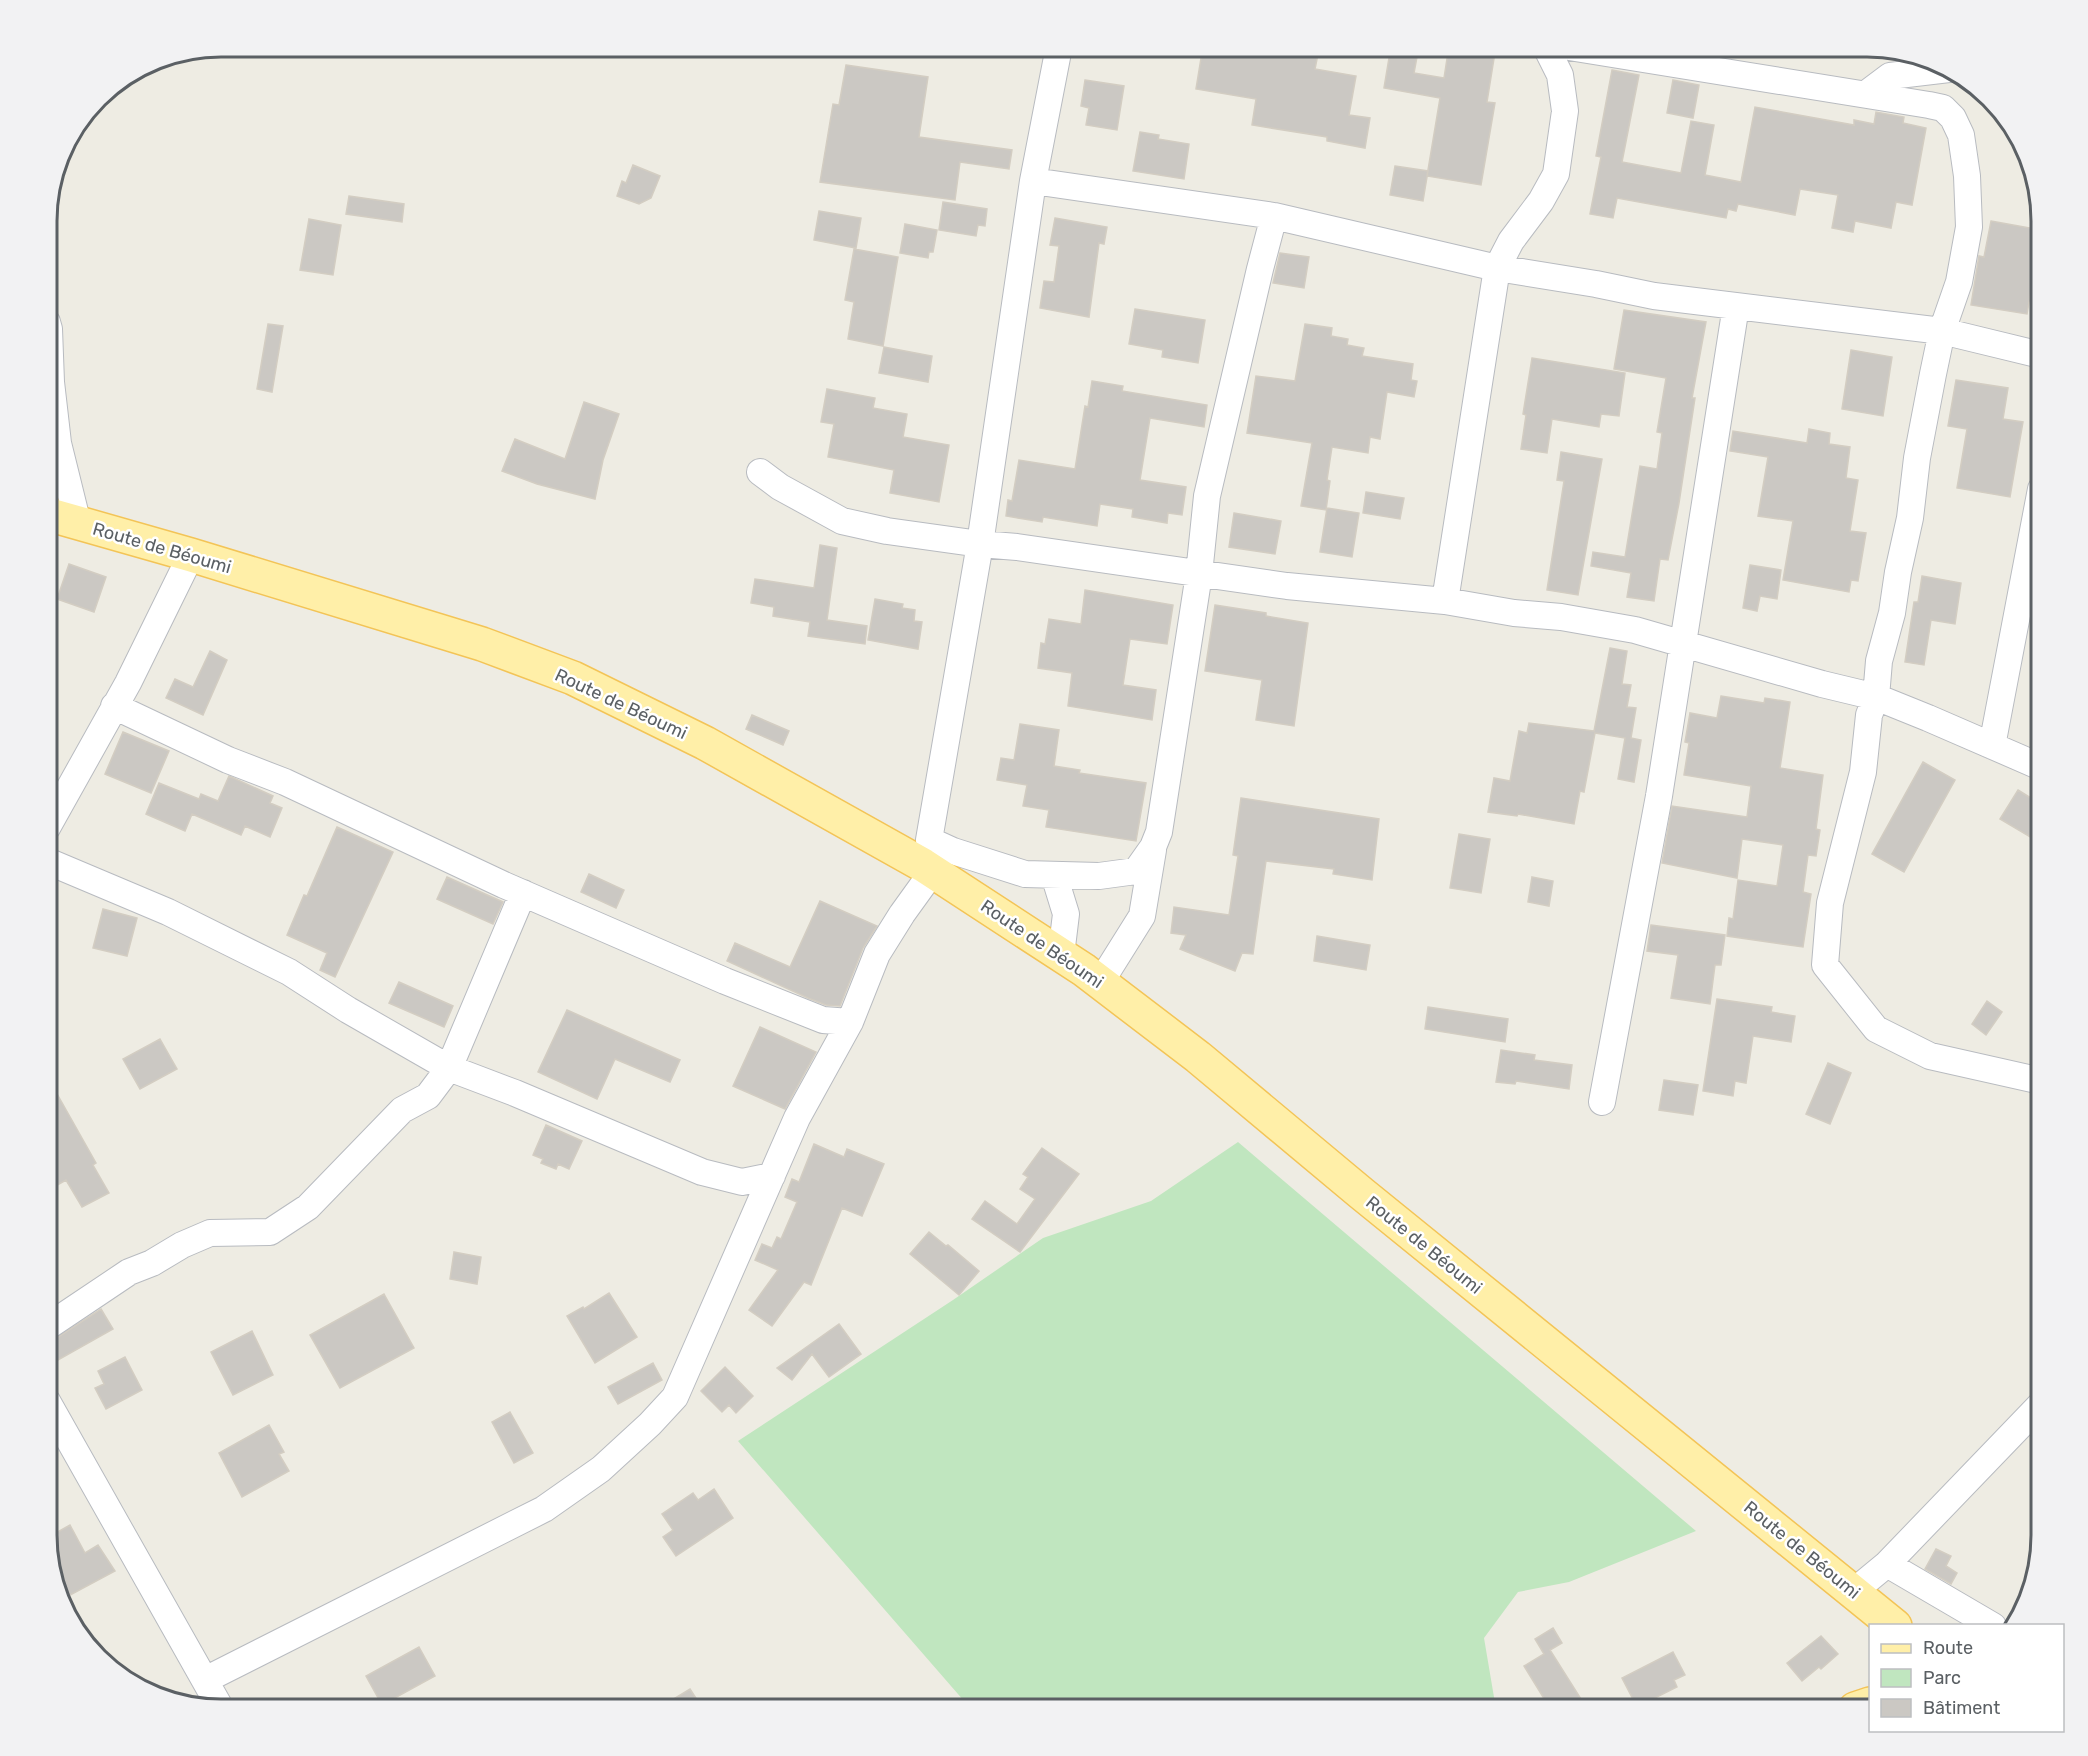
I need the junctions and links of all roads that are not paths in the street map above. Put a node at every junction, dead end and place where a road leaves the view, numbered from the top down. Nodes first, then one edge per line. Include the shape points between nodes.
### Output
1 (1057, 57) edge
2 (1551, 57) edge
3 (1637, 57) edge
4 (1933, 71) edge
5 (1866, 94) junction
6 (1034, 181) junction
7 (1274, 216) junction
8 (1497, 268) junction
9 (1737, 306) junction
10 (1942, 331) junction
11 (2031, 351) edge
12 (57, 434) edge
13 (760, 472) dead end
14 (57, 517) edge
15 (78, 524) junction
16 (980, 544) junction
17 (2031, 546) edge
18 (191, 555) junction
19 (1199, 573) junction
20 (1445, 601) junction
21 (1682, 643) junction
22 (1876, 698) junction
23 (114, 706) junction
24 (1992, 746) junction
25 (2031, 763) edge
26 (57, 810) edge
27 (1153, 847) junction
28 (931, 856) junction
29 (57, 865) edge
30 (1054, 875) junction
31 (523, 893) junction
32 (1061, 955) junction
33 (1100, 982) junction
34 (850, 1022) junction
35 (450, 1068) junction
36 (2031, 1079) edge
37 (1602, 1102) dead end
38 (772, 1176) junction
39 (57, 1320) edge
40 (2031, 1415) edge
41 (57, 1419) edge
42 (1887, 1564) junction
43 (1853, 1592) junction
44 (1893, 1624) edge
45 (1990, 1624) edge
46 (205, 1680) junction
47 (215, 1699) edge

1 - 6 street
2 - 8 street via 1560,75 1564,111 1556,174
3 - 5 street
4 - 5 street via 1890,76
5 - 10 street via 1943,108 1961,135 1969,227 1959,282
6 - 7 street
6 - 16 street
7 - 8 street
7 - 19 street via 1207,496
8 - 9 street via 1654,296
8 - 20 street
9 - 10 street
9 - 21 street
10 - 11 street
10 - 22 street via 1892,613 1877,671
12 - 15 street
13 - 16 street via 842,522
14 - 15 main road, Route de Béoumi
15 - 18 main road, Route de Béoumi
16 - 19 street
16 - 28 street
17 - 24 street
18 - 23 street
18 - 28 main road, Route de Béoumi via 482,644 573,678
19 - 20 street
19 - 27 street via 1159,832
20 - 21 street via 1635,630
21 - 22 street
21 - 37 street via 1659,796
22 - 24 street
22 - 36 street via 1869,715 1863,772 1830,903 1825,965 1876,1029 1930,1056
23 - 26 street
23 - 31 street
24 - 25 street
27 - 30 street via 1136,871 1100,876
27 - 33 street via 1142,916
28 - 30 street via 953,851 1024,874
28 - 32 main road, Route de Béoumi
28 - 34 street via 877,954
29 - 35 street via 168,912 290,972
30 - 32 street via 1066,914
31 - 34 street via 798,1012 823,1020
31 - 35 street
32 - 33 main road, Route de Béoumi
33 - 43 main road, Route de Béoumi via 1198,1057
34 - 38 street via 797,1118
35 - 38 street via 702,1172 742,1182
35 - 39 street via 428,1096 402,1110 308,1207 270,1232 230,1231 200,1237 129,1272
38 - 46 street via 675,1397 601,1469 544,1509
40 - 42 street
41 - 46 street
42 - 43 street
42 - 45 street
43 - 44 main road, Route de Béoumi
46 - 47 street

